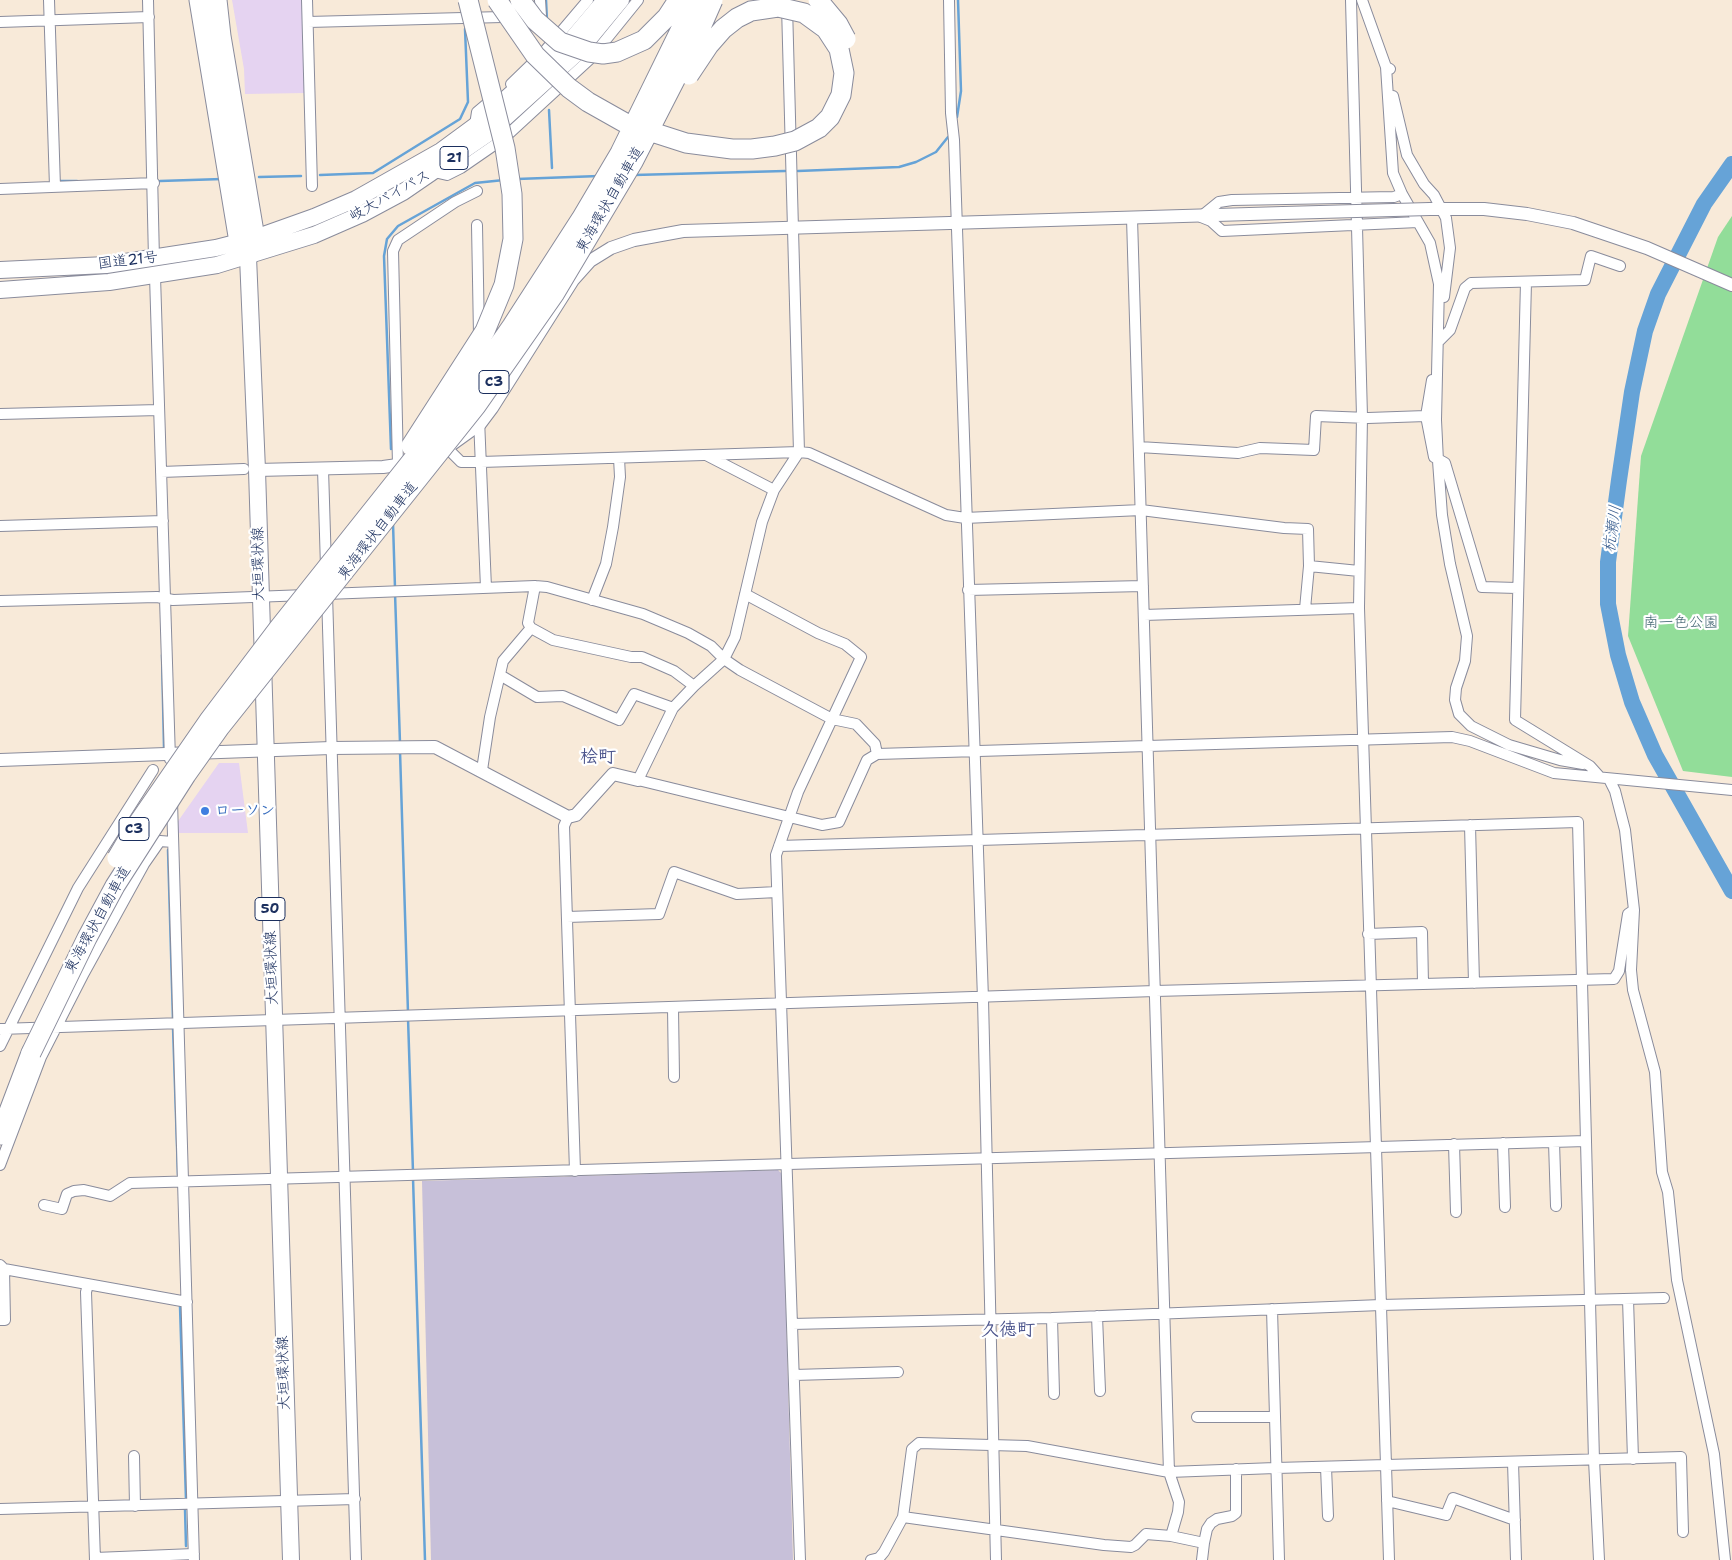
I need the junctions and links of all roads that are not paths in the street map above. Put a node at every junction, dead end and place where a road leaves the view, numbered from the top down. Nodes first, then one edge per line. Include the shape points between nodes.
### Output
1 (49, 0) edge
2 (148, 0) edge
3 (199, 0) edge
4 (217, 0) edge
5 (307, 0) edge
6 (468, 0) edge
7 (485, 0) edge
8 (497, 0) edge
9 (520, 0) edge
10 (540, 0) edge
11 (588, 0) edge
12 (605, 0) edge
13 (621, 0) edge
14 (638, 0) edge
15 (678, 0) edge
16 (695, 0) edge
17 (713, 0) edge
18 (787, 0) edge
19 (818, 0) edge
20 (949, 0) edge
21 (1350, 0) edge
22 (1362, 0) edge
23 (149, 17) junction
24 (50, 20) junction
25 (0, 22) edge
26 (308, 22) junction
27 (1386, 67) junction
28 (475, 126) junction
29 (434, 172) junction
30 (154, 183) junction
31 (312, 186) dead end
32 (55, 187) junction
33 (0, 189) edge
34 (477, 191) dead end
35 (1402, 194) junction
36 (1355, 198) junction
37 (1441, 208) junction
38 (1201, 217) junction
39 (1132, 218) junction
40 (1418, 222) junction
41 (955, 224) junction
42 (1356, 224) junction
43 (477, 225) dead end
44 (793, 228) junction
45 (247, 246) junction
46 (154, 259) junction
47 (1620, 266) dead end
48 (0, 270) edge
49 (155, 276) junction
50 (1526, 282) junction
51 (1732, 285) edge
52 (0, 290) edge
53 (555, 293) junction
54 (1440, 305) junction
55 (1438, 342) junction
56 (1437, 365) junction
57 (160, 410) junction
58 (0, 414) edge
59 (1362, 416) junction
60 (1426, 416) junction
61 (480, 424) junction
62 (1139, 447) junction
63 (447, 448) junction
64 (799, 452) junction
65 (706, 454) junction
66 (619, 458) junction
67 (1438, 461) junction
68 (481, 462) junction
69 (398, 465) junction
70 (323, 469) junction
71 (250, 470) junction
72 (161, 472) junction
73 (774, 490) junction
74 (1141, 510) junction
75 (965, 518) junction
76 (163, 521) junction
77 (0, 526) edge
78 (1309, 566) junction
79 (1359, 571) junction
80 (535, 586) junction
81 (1144, 586) junction
82 (486, 588) junction
83 (1517, 588) junction
84 (968, 590) junction
85 (327, 594) junction
86 (745, 594) junction
87 (260, 596) junction
88 (165, 599) junction
89 (592, 600) junction
90 (0, 601) edge
91 (1359, 608) junction
92 (1305, 609) junction
93 (1144, 615) junction
94 (531, 628) junction
95 (278, 629) junction
96 (724, 660) junction
97 (500, 675) junction
98 (694, 686) junction
99 (673, 708) junction
100 (832, 719) junction
101 (1362, 742) junction
102 (1149, 747) junction
103 (331, 748) junction
104 (265, 751) junction
105 (974, 752) junction
106 (877, 754) junction
107 (170, 755) junction
108 (0, 760) edge
109 (1583, 764) junction
110 (153, 770) dead end
111 (482, 770) junction
112 (1604, 778) junction
113 (638, 780) junction
114 (1732, 790) edge
115 (568, 817) junction
116 (789, 818) junction
117 (1470, 825) junction
118 (1365, 829) junction
119 (1151, 836) junction
120 (976, 840) junction
121 (173, 842) junction
122 (106, 843) junction
123 (779, 846) junction
124 (144, 864) junction
125 (777, 892) junction
126 (1634, 910) junction
127 (567, 916) junction
128 (1368, 934) junction
129 (1582, 980) junction
130 (1474, 983) junction
131 (1423, 984) junction
132 (1370, 986) junction
133 (1155, 991) junction
134 (983, 999) junction
135 (781, 1005) junction
136 (673, 1008) junction
137 (570, 1012) junction
138 (340, 1018) junction
139 (273, 1020) junction
140 (178, 1023) junction
141 (55, 1027) junction
142 (4, 1029) edge
143 (0, 1046) edge
144 (31, 1053) junction
145 (674, 1076) dead end
146 (0, 1135) edge
147 (1586, 1141) junction
148 (1554, 1142) junction
149 (1504, 1143) junction
150 (1454, 1144) junction
151 (1374, 1146) junction
152 (1160, 1153) junction
153 (986, 1158) junction
154 (0, 1165) edge
155 (786, 1166) junction
156 (575, 1171) junction
157 (343, 1178) junction
158 (278, 1179) junction
159 (183, 1182) junction
160 (44, 1205) dead end
161 (1556, 1206) dead end
162 (1505, 1207) dead end
163 (1456, 1212) dead end
164 (2, 1267) edge
165 (88, 1285) junction
166 (1664, 1298) dead end
167 (1628, 1299) junction
168 (1591, 1300) junction
169 (187, 1302) junction
170 (1381, 1305) junction
171 (1272, 1309) junction
172 (1165, 1314) junction
173 (1097, 1316) junction
174 (1052, 1318) junction
175 (992, 1319) junction
176 (0, 1320) edge
177 (792, 1324) junction
178 (898, 1372) dead end
179 (794, 1375) junction
180 (1100, 1391) dead end
181 (1054, 1394) dead end
182 (1273, 1417) junction
183 (1197, 1418) dead end
184 (995, 1445) junction
185 (134, 1456) dead end
186 (1633, 1458) junction
187 (1594, 1460) junction
188 (1514, 1462) junction
189 (1386, 1466) junction
190 (1326, 1467) junction
191 (1275, 1468) junction
192 (1236, 1469) junction
193 (1169, 1472) junction
194 (355, 1499) junction
195 (288, 1500) junction
196 (1387, 1501) junction
197 (193, 1504) junction
198 (135, 1506) junction
199 (94, 1507) junction
200 (0, 1509) edge
201 (1328, 1516) dead end
202 (903, 1517) junction
203 (1515, 1520) junction
204 (994, 1529) junction
205 (1683, 1532) dead end
206 (1171, 1536) junction
207 (1204, 1542) junction
208 (194, 1557) edge
209 (95, 1559) edge
210 (291, 1560) edge
211 (356, 1560) edge
212 (800, 1560) edge
213 (871, 1560) edge
214 (996, 1560) edge
215 (1202, 1560) edge
216 (1279, 1560) edge
217 (1389, 1560) edge
218 (1516, 1560) edge
219 (1599, 1560) edge
220 (1725, 1560) edge

1 - 24 street
2 - 23 street
3 - 45 highway
4 - 45 highway
5 - 26 street
6 - 95 highway, bridge via 491,88 512,194 513,239 504,285 496,309 470,357 404,456
7 - 19 highway, bridge via 511,43 542,78 561,96 602,123 658,148 706,158 751,160 776,158 808,148 833,131 849,106 855,79 851,49 838,24
8 - 53 highway, bridge via 535,55 568,88 620,121 654,134 663,137 686,143 752,149 775,146 808,135 837,106 844,85 842,60 826,29 816,20 791,8 778,6 751,11 723,29 696,64 674,100 656,134 652,142 628,184 589,248
9 - 15 highway, bridge via 535,20 560,42 603,54 617,52 644,40 662,24
10 - 26 street via 540,16
11 - 28 street via 544,52 480,108
12 - 28 main road, 岐大バイパス / 21 via 568,44
13 - 29 main road, 岐大バイパス / 21 via 578,52 544,84 486,135
14 - 29 street via 591,58 503,139 447,175
16 - 95 highway, 東海環状自動車道 / C3, bridge via 620,153 582,219 512,326 461,399
17 - 53 highway, 東海環状自動車道 / C3, bridge via 633,162
18 - 44 street
20 - 41 street
21 - 36 street
22 - 27 street
23 - 24 street
23 - 30 street
24 - 25 street
24 - 32 street
26 - 31 street
27 - 35 street via 1391,160
27 - 37 street via 1391,70 1395,111 1407,155
28 - 45 main road, 岐大バイパス / 21 via 441,151 356,199
29 - 45 main road, 岐大バイパス / 21 via 404,192 314,235
30 - 32 street
30 - 46 street
32 - 33 street
34 - 69 street via 398,240 393,251
35 - 36 street
35 - 40 street
36 - 38 street via 1232,200 1219,202
36 - 42 street
37 - 38 street, bridge
37 - 51 street via 1527,214 1573,224 1647,248
37 - 54 street via 1448,227 1450,248
38 - 39 street
38 - 42 street via 1222,231
39 - 41 street
39 - 62 street
40 - 42 street
40 - 54 street via 1430,243 1436,264
41 - 44 street
41 - 75 street
42 - 59 street
43 - 61 street
44 - 61 street via 683,231 634,240 611,248 590,261 573,280
44 - 64 street
45 - 46 main road, 国道21号 / 21
45 - 49 main road, 国道21号 / 21 via 217,265
45 - 71 main road, 大垣環状線 / 50
46 - 48 main road, 国道21号 / 21 via 106,265
47 - 50 street via 1591,256 1585,280
49 - 52 main road, 国道21号 / 21
49 - 57 street
50 - 55 street via 1471,283 1465,288 1450,330
50 - 83 street
53 - 144 highway, 東海環状自動車道 / C3, bridge via 476,406 220,727 186,775 110,894
54 - 55 street
55 - 56 street
56 - 60 street
56 - 67 street
57 - 58 street
57 - 72 street
59 - 60 street
59 - 62 street via 1316,416 1314,450 1260,448 1238,453
59 - 79 street
60 - 67 street via 1434,457
61 - 63 street
61 - 68 street
62 - 74 street
63 - 68 street via 461,462
63 - 69 street via 416,462
64 - 65 street
64 - 73 street
64 - 75 street via 809,453 946,515
65 - 66 street
65 - 73 street
66 - 68 street
66 - 89 street via 620,477 613,528 606,564
67 - 83 street via 1445,463 1482,588
67 - 109 street via 1450,564 1467,636 1465,660 1456,688 1459,714 1471,726 1508,745
68 - 82 street
69 - 70 street
70 - 71 street
70 - 85 street
71 - 72 street
71 - 87 main road, 大垣環状線 / 50
72 - 76 street
73 - 86 street via 762,522
74 - 75 street
74 - 78 street via 1308,529
74 - 81 street
75 - 84 street
76 - 77 street
76 - 88 street
78 - 79 street
78 - 92 street
79 - 91 street
80 - 82 street
80 - 89 street
80 - 94 street via 528,617
81 - 84 street
81 - 93 street
82 - 85 street
83 - 109 street via 1515,720
84 - 105 street
85 - 87 street
85 - 103 street
86 - 96 street via 735,637
86 - 100 street via 845,644 861,657
87 - 88 street
87 - 104 main road, 大垣環状線 / 50
88 - 90 street
88 - 107 street
89 - 96 street via 643,614 688,632
91 - 92 street
91 - 101 street
92 - 93 street
93 - 102 street
94 - 97 street via 503,661
94 - 98 street via 553,640 642,657 674,671
95 - 144 highway, 東海環状自動車道 / C3, bridge via 210,719 134,829 77,936
96 - 98 street
96 - 100 street
97 - 99 street via 537,697 563,696 619,720 634,694
97 - 111 street
98 - 99 street
99 - 113 street
100 - 106 street via 856,724 875,744
100 - 116 street
101 - 102 street
101 - 112 street via 1470,740 1554,773
101 - 118 street
102 - 105 street
102 - 119 street
103 - 104 street
103 - 111 street via 442,749
103 - 138 street
104 - 107 street
104 - 139 main road, 大垣環状線 / 50
105 - 106 street
105 - 120 street
106 - 116 street via 867,760 839,822 822,825
107 - 108 street
107 - 121 street
109 - 112 street
110 - 122 street
111 - 115 street
112 - 114 street
112 - 126 street via 1615,791 1625,830
113 - 115 street via 613,774 576,816
113 - 116 street
115 - 127 street via 564,826
116 - 123 street
117 - 118 street
117 - 129 street via 1578,822
117 - 130 street
118 - 119 street
118 - 128 street
119 - 120 street
119 - 133 street
120 - 123 street
120 - 134 street
121 - 124 street via 160,842
121 - 140 street
122 - 124 street
122 - 142 street
123 - 125 street via 776,855
124 - 141 street
125 - 127 street via 737,894 674,872 659,914
125 - 135 street
126 - 129 street via 1628,914 1619,970 1614,979
126 - 220 street via 1632,990 1655,1072 1662,1172 1668,1192 1677,1280 1709,1427
127 - 137 street
128 - 131 street via 1422,932
128 - 132 street
129 - 130 street
129 - 147 street
130 - 131 street
131 - 132 street
132 - 133 street
132 - 151 street
133 - 134 street
133 - 152 street
134 - 135 street
134 - 153 street
135 - 136 street
135 - 155 street
136 - 137 street
136 - 145 street
137 - 138 street
137 - 156 street
138 - 139 street
138 - 157 street
139 - 140 street
139 - 158 main road, 大垣環状線 / 50
140 - 141 street
140 - 159 street
141 - 142 street
141 - 154 street
142 - 143 street
144 - 146 highway, 東海環状自動車道 / C3
147 - 148 street
147 - 168 street
148 - 149 street
148 - 161 street
149 - 150 street
149 - 162 street
150 - 151 street
150 - 163 street
151 - 152 street
151 - 170 street
152 - 153 street
152 - 172 street
153 - 155 street
153 - 175 street
155 - 156 street
155 - 177 street
156 - 157 street
157 - 158 street
157 - 194 street
158 - 159 street
158 - 195 main road, 大垣環状線 / 50
159 - 160 street via 130,1183 110,1196 74,1191 67,1194 62,1209
159 - 169 street
164 - 165 street
164 - 176 street via 4,1320
165 - 169 street
165 - 199 street
166 - 167 street
167 - 168 street
167 - 186 street
168 - 170 street
168 - 187 street
169 - 197 street
170 - 171 street
170 - 189 street
171 - 172 street
171 - 182 street
172 - 173 street
172 - 193 street
173 - 174 street
173 - 180 street
174 - 175 street
174 - 181 street
175 - 177 street
175 - 184 street
177 - 179 street
178 - 179 street
179 - 212 street
182 - 183 street
182 - 191 street
184 - 193 street via 1027,1446
184 - 202 street via 926,1443 912,1449
184 - 204 street
185 - 198 street
186 - 187 street
186 - 205 street via 1681,1457
187 - 188 street
187 - 219 street
188 - 189 street
188 - 203 street
189 - 190 street
189 - 196 street
190 - 191 street
190 - 201 street
191 - 192 street
191 - 216 street
192 - 193 street
192 - 207 street via 1236,1512 1211,1523
193 - 206 street via 1178,1502
194 - 195 street
194 - 211 street
195 - 197 street
195 - 210 main road, 大垣環状線 / 50
196 - 203 street via 1446,1515 1453,1498
196 - 217 street
197 - 198 street
197 - 208 street
198 - 199 street
199 - 200 street
199 - 209 street
202 - 204 street
202 - 213 street via 884,1552
203 - 218 street
204 - 206 street via 1104,1545 1135,1546 1146,1534
204 - 214 street
206 - 207 street
207 - 215 street
208 - 209 street

